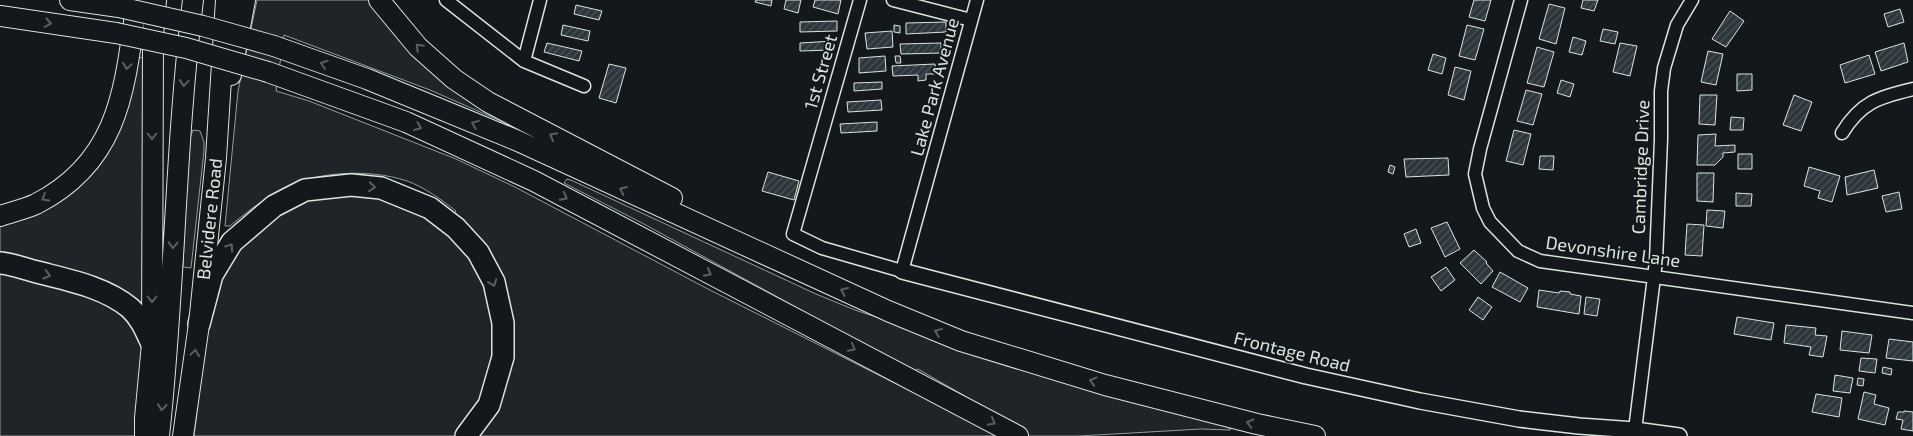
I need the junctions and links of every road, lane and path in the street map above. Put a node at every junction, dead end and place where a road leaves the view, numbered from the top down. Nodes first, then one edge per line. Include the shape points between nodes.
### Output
1 (70, 0) edge
2 (156, 0) edge
3 (193, 0) edge
4 (226, 0) edge
5 (245, 0) edge
6 (379, 0) edge
7 (446, 0) edge
8 (540, 0) edge
9 (860, 0) edge
10 (893, 0) edge
11 (977, 0) edge
12 (1521, 0) edge
13 (1692, 0) edge
14 (128, 3) edge
15 (0, 16) edge
16 (971, 20) junction
17 (524, 61) junction
18 (584, 86) dead end
19 (1913, 89) edge
20 (1842, 133) dead end
21 (216, 158) junction
22 (0, 216) edge
23 (747, 247) junction
24 (0, 263) edge
25 (902, 271) junction
26 (1654, 276) junction
27 (1913, 313) edge
28 (199, 324) junction
29 (152, 344) junction
30 (1635, 430) junction
31 (145, 436) edge
32 (159, 436) edge
33 (183, 436) edge
34 (466, 436) edge
35 (1018, 436) edge
36 (1315, 436) edge
37 (1679, 436) edge

1 - 14 main road
2 -> 29 main road
3 -> 32 main road, Belvidere Road via 175,192 170,312
4 - 21 main road, Belvidere Road
5 - 21 main road
23 -> 6 main road via 703,215 488,102 454,79 418,47
7 - 17 street
8 - 17 street
9 - 25 street, 1st Street via 793,234 822,248
10 - 16 street
11 - 16 street, Lake Park Avenue
12 - 26 street, Devonshire Lane via 1475,174 1483,208 1490,222 1518,251 1540,261
13 - 26 street, Cambridge Drive via 1677,25 1664,68
14 -> 22 main road via 122,97 113,124 96,152 65,186 35,204
23 -> 14 main road, bridge via 518,141 367,79 274,46
15 -> 35 main road, bridge via 116,33 186,48 268,72 406,122 534,181
16 - 25 street, Lake Park Avenue
17 - 18 street
19 - 20 street via 1870,101 1851,118
21 - 28 main road, Belvidere Road
36 -> 23 main road via 1105,385 961,341
24 -> 29 highway via 99,290 116,298 140,319
25 - 30 street, Frontage Road via 1306,376 1420,401 1519,419
26 - 27 street, Devonshire Lane
26 - 30 street, Cambridge Drive
33 -> 28 main road, Belvidere Road
28 -> 34 highway via 212,275 232,242 274,206 305,190 351,185 381,188 398,194 430,208 456,228 478,252 494,282 503,323 503,357 489,405
29 - 31 main road
30 - 37 street, Frontage Road

